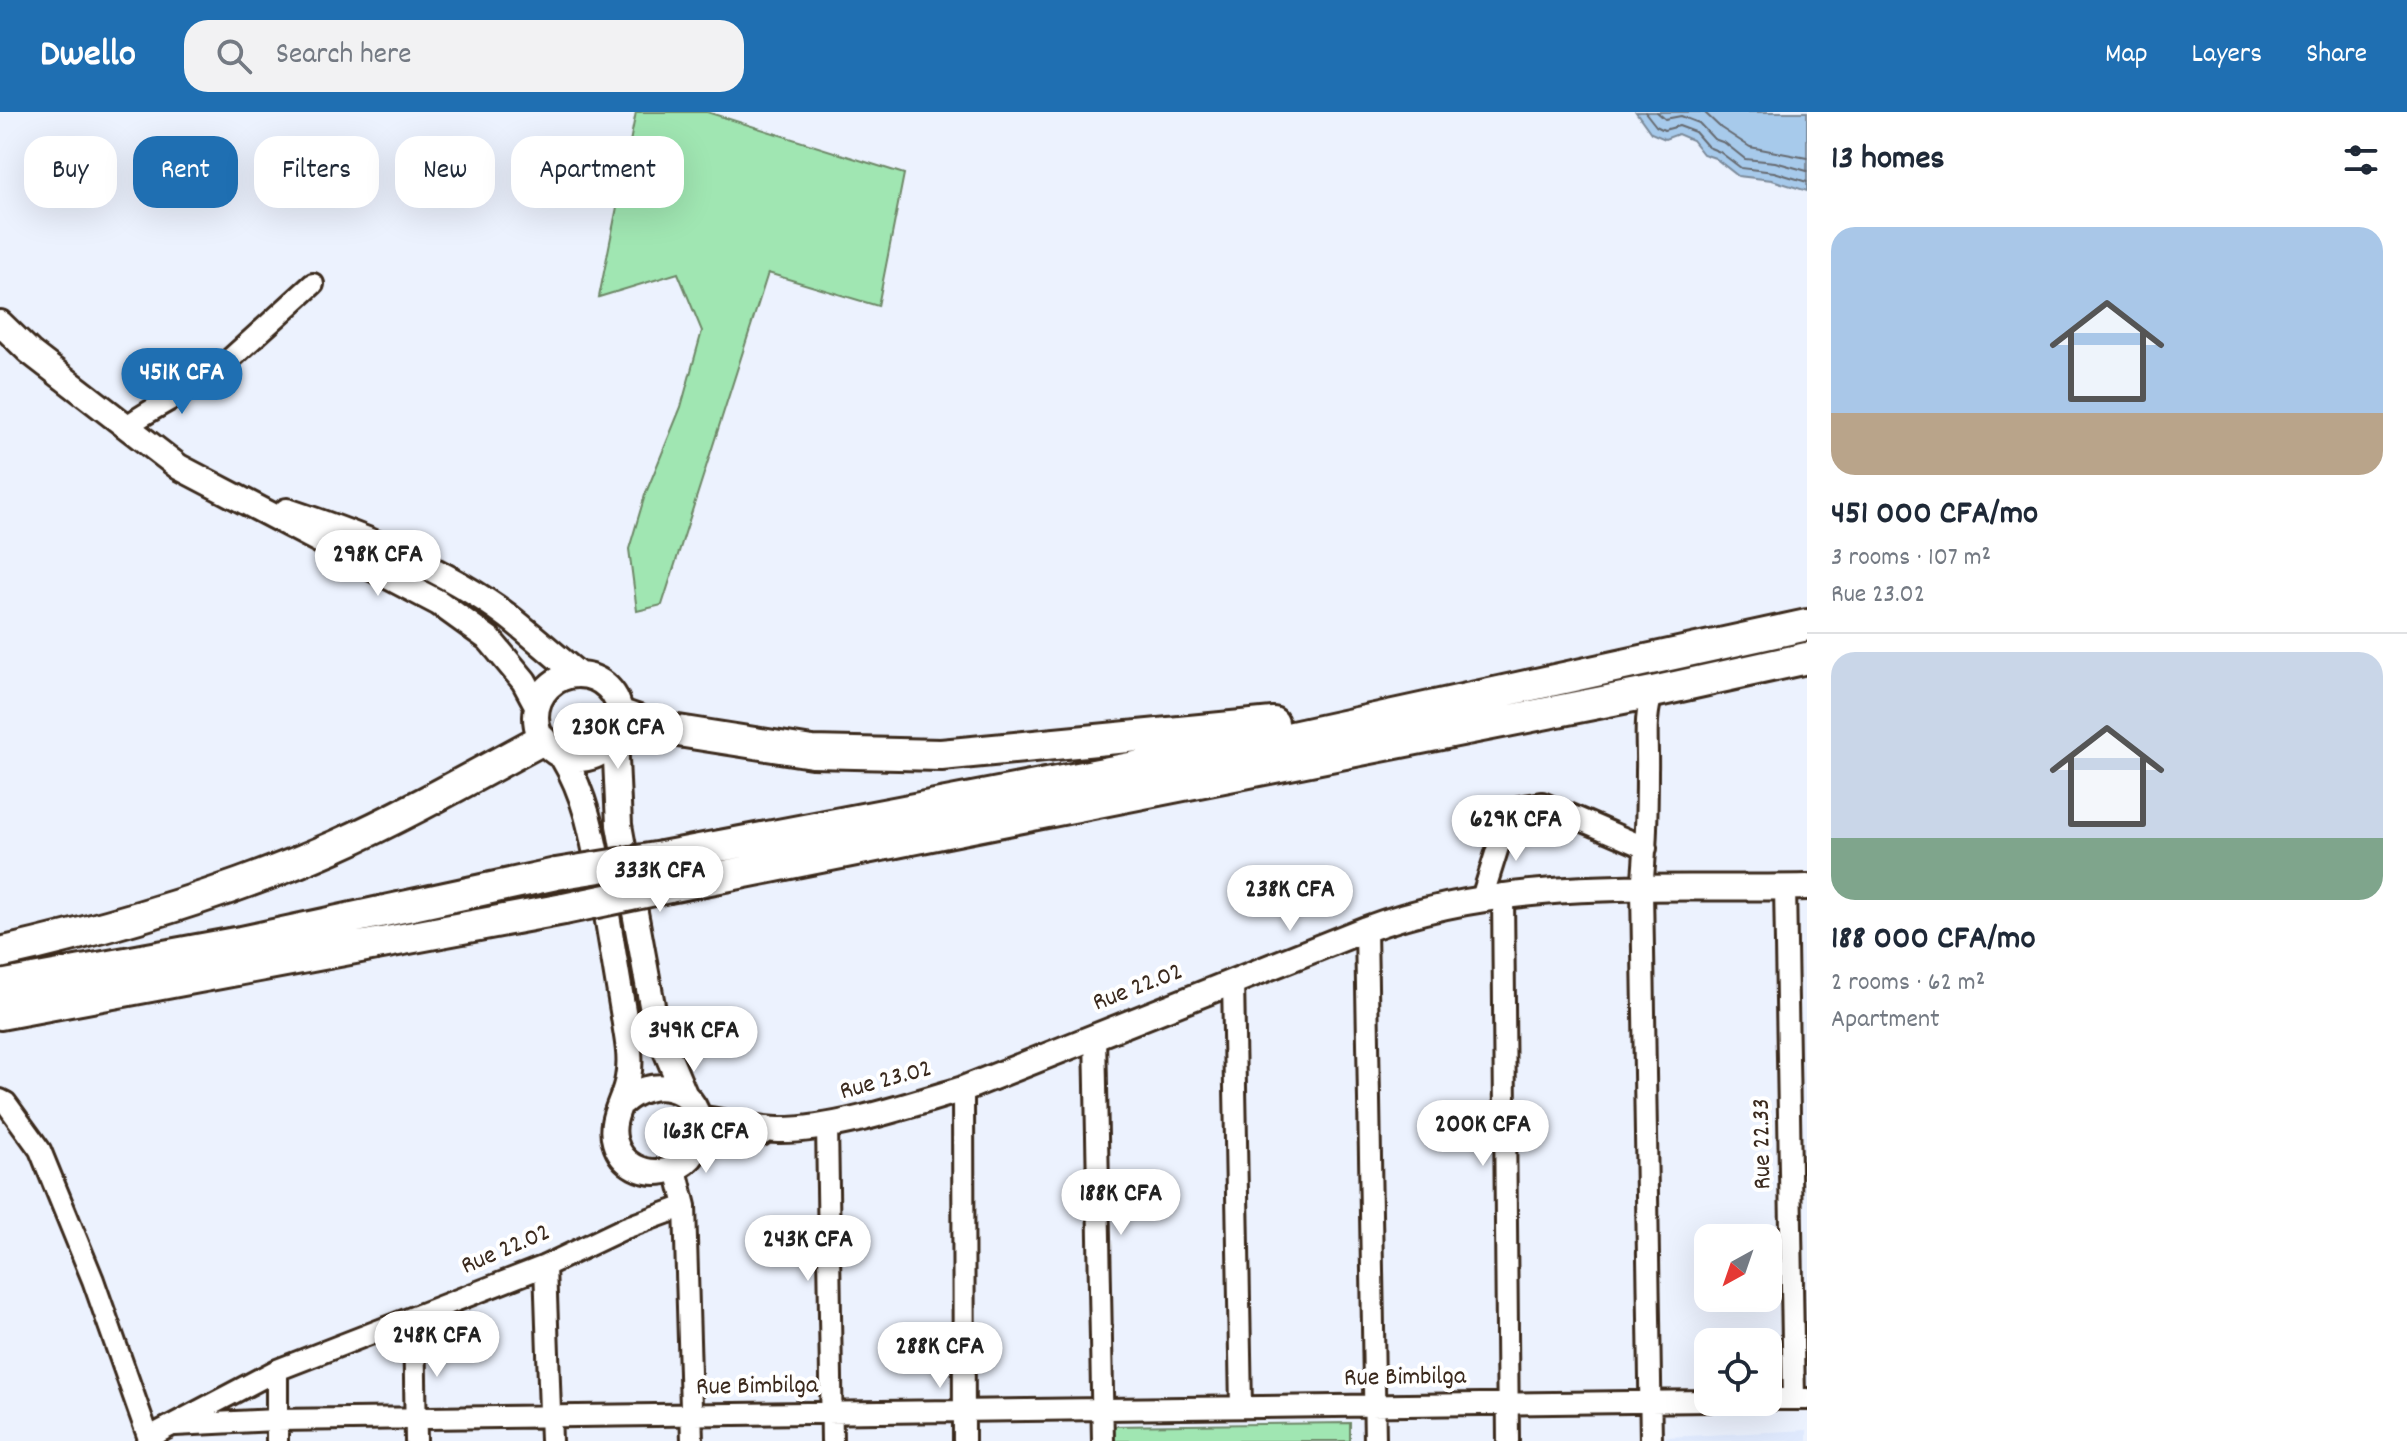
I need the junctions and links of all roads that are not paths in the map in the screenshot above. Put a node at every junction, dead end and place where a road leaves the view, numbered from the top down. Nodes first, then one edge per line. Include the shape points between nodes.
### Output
1 (313, 284) dead end
2 (0, 323) edge
3 (126, 427) junction
4 (224, 490) junction
5 (1807, 625) edge
6 (1807, 658) edge
7 (579, 675) junction
8 (1653, 692) junction
9 (537, 705) junction
10 (1430, 708) junction
11 (618, 726) junction
12 (552, 749) junction
13 (1646, 848) junction
14 (1796, 887) edge
15 (1642, 889) junction
16 (1493, 896) junction
17 (1366, 929) junction
18 (0, 953) edge
19 (1233, 981) junction
20 (0, 986) edge
21 (0, 1014) edge
22 (1095, 1035) junction
23 (963, 1089) junction
24 (685, 1096) junction
25 (0, 1100) edge
26 (623, 1102) junction
27 (699, 1118) junction
28 (827, 1125) junction
29 (775, 1130) junction
30 (696, 1148) junction
31 (676, 1169) junction
32 (685, 1206) junction
33 (545, 1266) junction
34 (414, 1318) junction
35 (277, 1370) junction
36 (1800, 1399) edge
37 (1694, 1401) edge
38 (1649, 1402) junction
39 (1507, 1403) junction
40 (1374, 1405) junction
41 (1241, 1407) junction
42 (1102, 1409) junction
43 (963, 1411) junction
44 (832, 1412) junction
45 (691, 1415) junction
46 (551, 1416) junction
47 (416, 1418) junction
48 (175, 1425) junction
49 (276, 1431) edge
50 (148, 1440) edge
51 (416, 1441) edge
52 (551, 1441) edge
53 (692, 1441) edge
54 (832, 1441) edge
55 (964, 1441) edge
56 (1103, 1441) edge
57 (1375, 1441) edge
58 (1508, 1441) edge
59 (1651, 1441) edge

1 - 3 street via 216,372
2 - 3 street
3 - 4 street via 179,467
4 - 7 street via 402,554 507,615
4 - 9 street via 439,603 489,639
5 - 10 main road
6 - 8 main road
7 - 9 street via 560,678
7 - 11 street via 610,690 618,702
8 - 13 street via 1645,728
8 - 21 main road, bridge via 564,909
9 - 12 street via 536,726
10 - 11 main road via 941,755 812,752
10 - 20 main road, bridge
11 - 12 street via 604,751 592,758 577,760
11 - 24 street via 619,825 656,1027
12 - 18 main road via 226,890
12 - 26 street via 576,779 592,833 631,1060
13 - 15 street
13 - 16 street via 1542,803 1531,803 1508,815
14 - 15 street, Rue 22.02
14 - 36 street, Rue 22.33
15 - 16 street, Rue 22.02
15 - 38 street
16 - 17 street, Rue 22.02
16 - 39 street
17 - 19 street, Rue 22.02
17 - 40 street
19 - 22 street, Rue 22.02
19 - 41 street
22 - 23 street, Rue 22.02
22 - 42 street
23 - 28 street, Rue 23.02
23 - 43 street
24 - 26 street via 648,1087
24 - 27 street
25 - 50 street via 40,1150 93,1280
26 - 31 street via 613,1129 622,1157 647,1173
27 - 29 street, Rue 23.02
27 - 30 street
28 - 29 street, Rue 23.02
28 - 44 street
29 - 30 street, Rue 23.02
30 - 31 street
31 - 32 street
32 - 33 street, Rue 22.02
32 - 45 street
33 - 34 street, Rue 22.02
33 - 46 street
34 - 35 street, Rue 22.02
34 - 47 street
35 - 48 street, Rue 22.02
35 - 49 street
37 - 38 street, Rue Bimbilga
38 - 39 street, Rue Bimbilga
38 - 59 street
39 - 40 street, Rue Bimbilga
39 - 58 street
40 - 41 street, Rue Bimbilga
40 - 57 street
41 - 42 street, Rue Bimbilga
42 - 43 street, Rue Bimbilga
42 - 56 street
43 - 44 street, Rue Bimbilga
43 - 55 street
44 - 45 street, Rue Bimbilga
44 - 54 street
45 - 46 street, Rue Bimbilga
45 - 53 street
46 - 47 street, Rue Bimbilga
46 - 52 street
47 - 49 street, Rue Bimbilga
47 - 51 street
48 - 49 street, Rue Bimbilga
48 - 50 street, Rue Bimbilga

